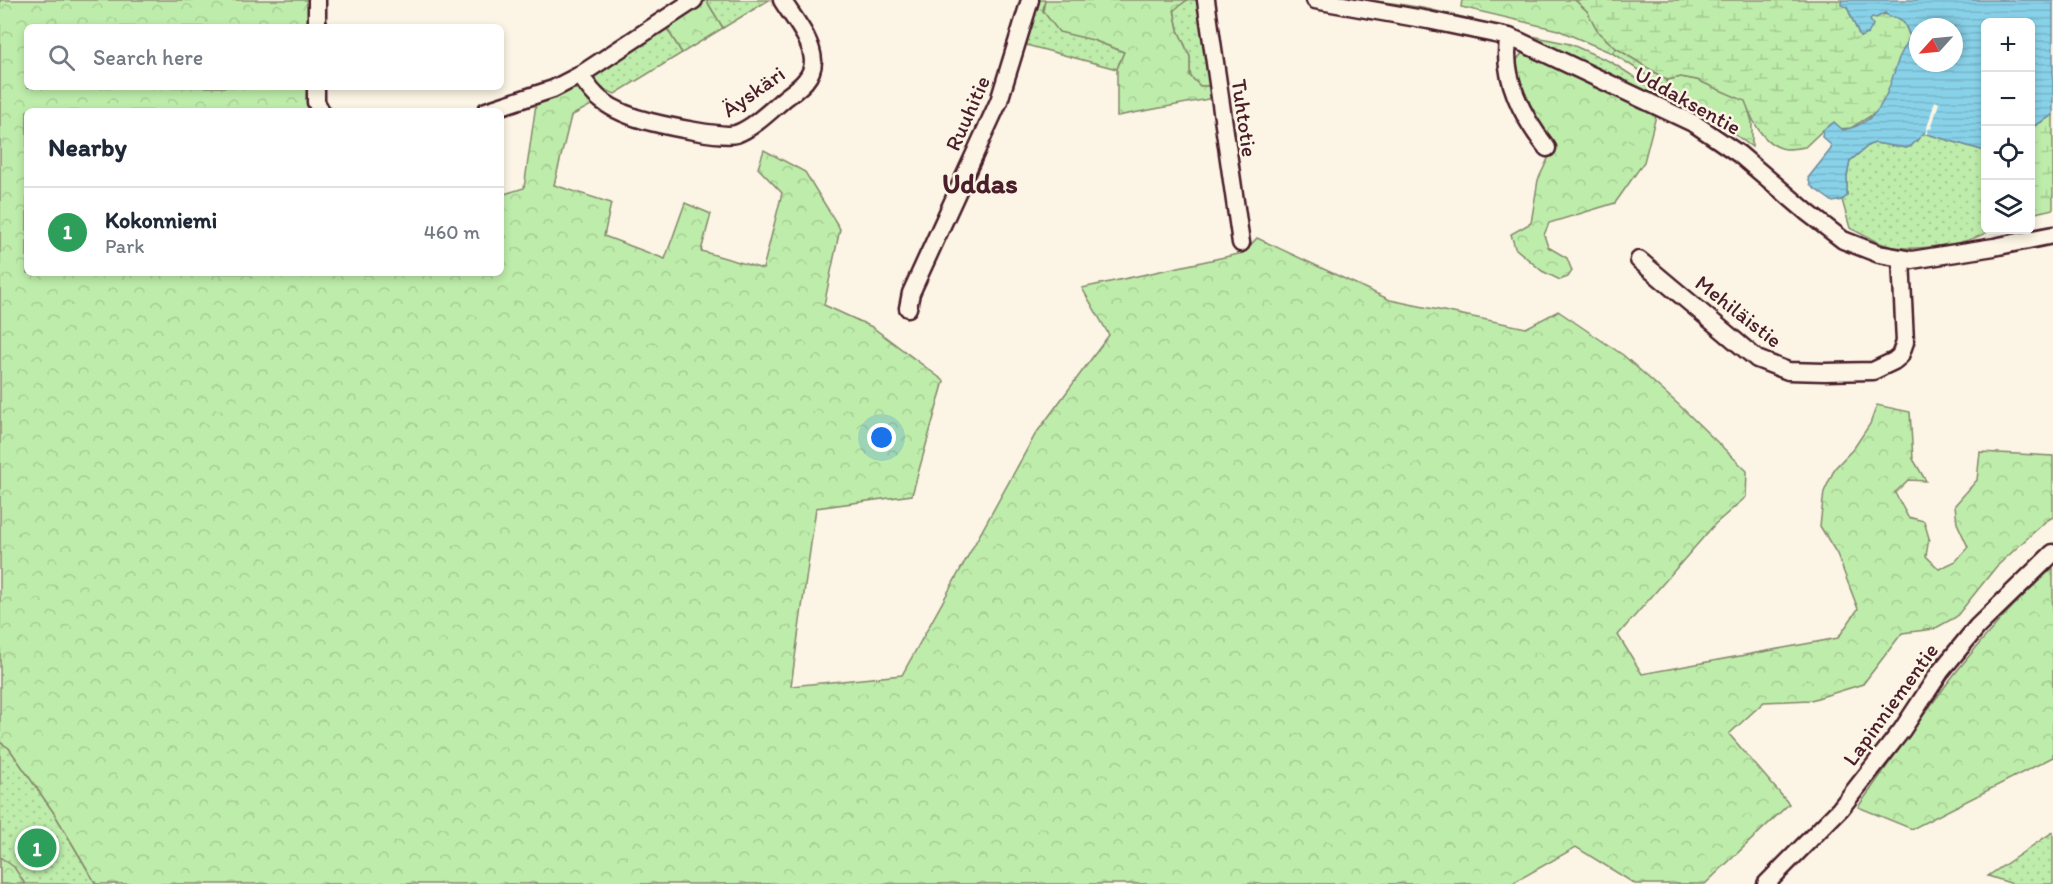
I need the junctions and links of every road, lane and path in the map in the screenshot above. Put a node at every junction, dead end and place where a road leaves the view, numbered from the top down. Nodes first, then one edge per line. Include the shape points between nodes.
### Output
1 (317, 0) edge
2 (694, 0) edge
3 (782, 0) edge
4 (1030, 0) edge
5 (1206, 0) edge
6 (1315, 0) edge
7 (317, 24) edge
8 (1509, 37) junction
9 (580, 75) junction
10 (316, 90) edge
11 (319, 108) edge
12 (495, 108) edge
13 (1547, 148) dead end
14 (2053, 235) edge
15 (1241, 243) dead end
16 (1901, 259) junction
17 (1639, 260) dead end
18 (908, 308) dead end
19 (2053, 553) edge
20 (1766, 884) edge

1 - 7 street
2 - 9 street
3 - 9 street, Äyskäri via 808,42 813,60 811,70 805,82 738,133 725,136 652,123 601,100
4 - 18 street, Ruuhitie via 1005,86 911,293
5 - 15 street, Tuhtotie
6 - 8 street, Uddaksentie
8 - 13 street via 1507,61 1516,95
8 - 16 street, Uddaksentie via 1695,124 1739,154 1843,240
9 - 12 street
10 - 11 street
14 - 16 street, Uddaksentie via 1926,259
16 - 17 street, Mehiläistie via 1905,342 1900,356 1873,371 1825,372 1788,371 1757,359
19 - 20 street, Lapinniementie via 1977,627 1840,809

